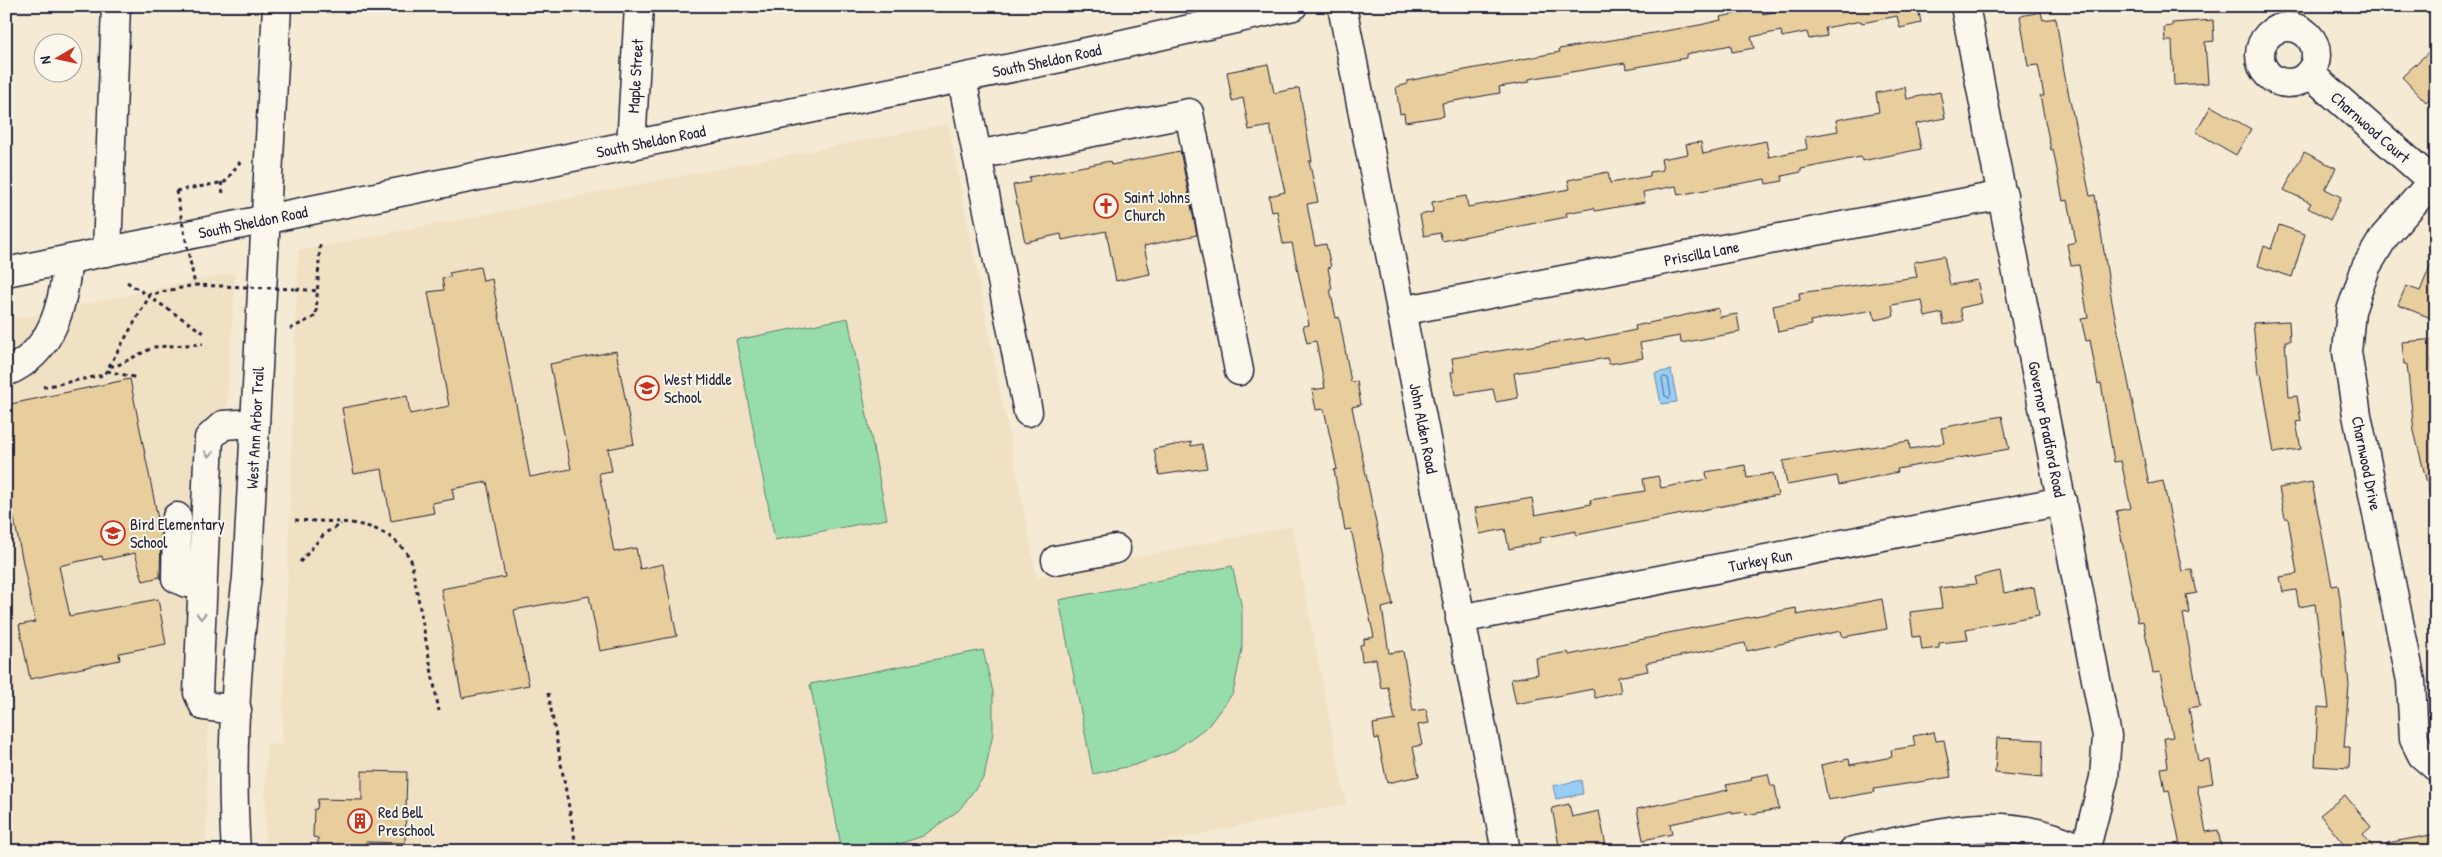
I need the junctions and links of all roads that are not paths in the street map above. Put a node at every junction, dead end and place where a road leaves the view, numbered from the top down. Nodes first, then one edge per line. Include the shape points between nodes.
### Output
1 (116, 6) edge
2 (277, 6) edge
3 (639, 6) edge
4 (1293, 6) edge
5 (1342, 6) edge
6 (1965, 6) edge
7 (2309, 73) dead end
8 (962, 79) junction
9 (630, 146) junction
10 (977, 155) junction
11 (2434, 179) edge
12 (2003, 195) junction
13 (264, 219) junction
14 (107, 252) junction
15 (68, 260) junction
16 (6, 272) edge
17 (1401, 311) junction
18 (1239, 371) dead end
19 (6, 372) edge
20 (1028, 412) dead end
21 (255, 423) junction
22 (2062, 501) junction
23 (177, 518) dead end
24 (1116, 549) dead end
25 (1056, 560) dead end
26 (202, 584) junction
27 (1460, 619) junction
28 (237, 710) junction
29 (2435, 767) edge
30 (236, 851) edge
31 (1506, 851) edge
32 (1853, 851) edge
33 (2085, 851) edge

1 - 14 street
2 - 13 street, West Ann Arbor Trail
3 - 9 street, Maple Street
4 - 8 street, South Sheldon Road
5 - 17 street, John Alden Road
6 - 12 street, Governor Bradford Road
7 - 11 street, Charnwood Court
8 - 9 street, South Sheldon Road
8 - 10 street
9 - 13 street, South Sheldon Road
10 - 18 street via 1189,113
10 - 20 street
11 - 29 street, Charnwood Drive via 2384,237 2366,267 2351,311 2347,352 2411,681 2414,739 2422,755
12 - 17 street, Priscilla Lane
12 - 22 street, Governor Bradford Road
13 - 14 street, South Sheldon Road
13 - 21 street, West Ann Arbor Trail
14 - 15 street, South Sheldon Road
15 - 16 street, South Sheldon Road
15 - 19 street via 61,310 45,340 34,355
17 - 27 street, John Alden Road
21 -> 26 street via 223,425 209,438
21 - 28 street, West Ann Arbor Trail
22 - 27 street, Turkey Run
22 - 33 street, Governor Bradford Road via 2107,736 2104,778
23 - 26 street via 176,578 186,583
24 - 25 street
26 -> 28 street via 198,693 204,706
27 - 31 street, John Alden Road
28 - 30 street, West Ann Arbor Trail
32 - 33 street via 1988,826 2040,832

